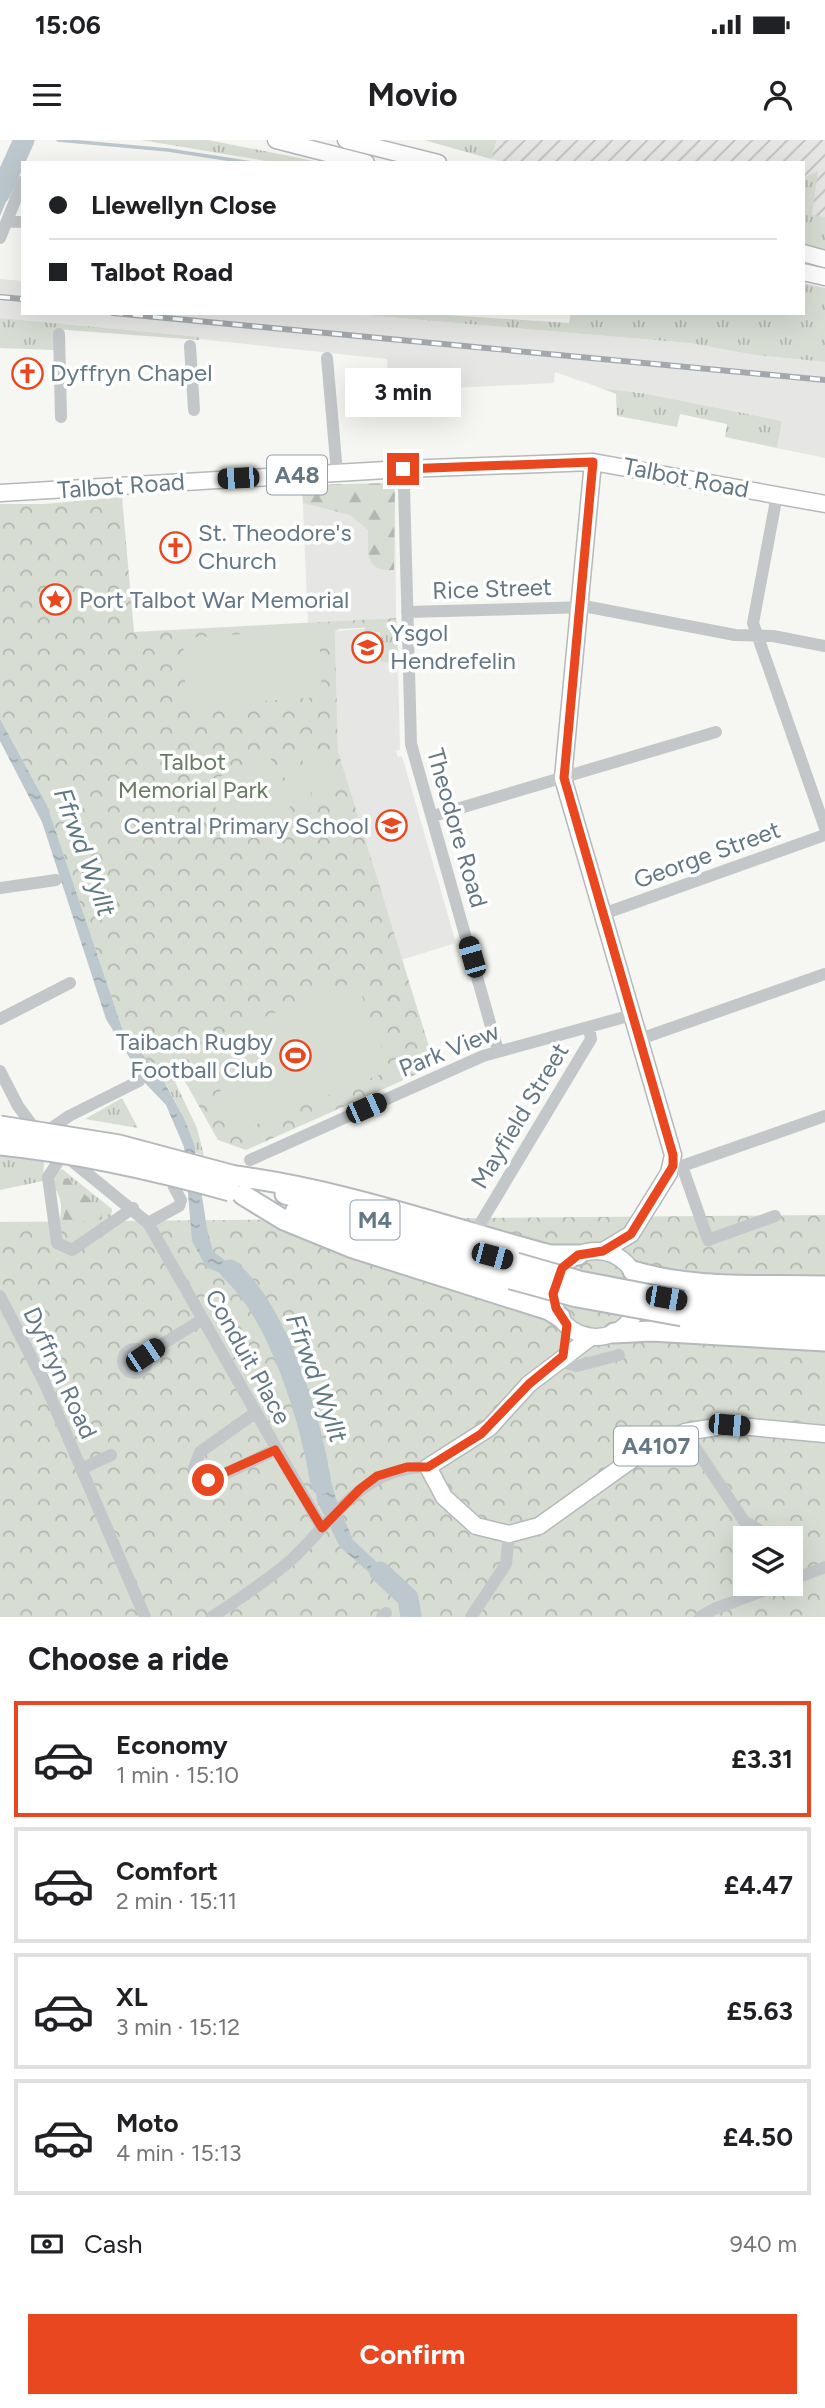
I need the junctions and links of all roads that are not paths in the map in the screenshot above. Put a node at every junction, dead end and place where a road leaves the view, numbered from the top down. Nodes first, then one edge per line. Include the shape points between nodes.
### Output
1 (276, 140) edge
2 (346, 140) edge
3 (358, 161) edge
4 (430, 161) edge
5 (21, 186) edge
6 (7, 221) junction
7 (21, 222) edge
8 (0, 238) edge
9 (805, 254) edge
10 (825, 259) edge
11 (805, 272) edge
12 (825, 277) edge
13 (59, 334) dead end
14 (190, 346) dead end
15 (327, 358) dead end
16 (194, 410) dead end
17 (61, 417) dead end
18 (593, 462) junction
19 (337, 472) junction
20 (404, 486) dead end
21 (0, 493) edge
22 (776, 495) junction
23 (825, 504) edge
24 (579, 607) junction
25 (407, 612) junction
26 (756, 637) junction
27 (825, 646) edge
28 (716, 732) dead end
29 (564, 778) junction
30 (433, 816) junction
31 (825, 828) edge
32 (825, 835) edge
33 (56, 880) dead end
34 (0, 888) edge
35 (603, 914) junction
36 (825, 974) edge
37 (71, 983) dead end
38 (632, 1015) junction
39 (0, 1019) edge
40 (589, 1027) junction
41 (640, 1039) junction
42 (498, 1051) junction
43 (0, 1071) edge
44 (139, 1081) dead end
45 (825, 1116) edge
46 (0, 1126) edge
47 (40, 1137) junction
48 (0, 1145) edge
49 (57, 1152) junction
50 (250, 1160) dead end
51 (678, 1166) junction
52 (174, 1186) dead end
53 (236, 1188) junction
54 (133, 1208) junction
55 (775, 1216) dead end
56 (148, 1223) junction
57 (480, 1224) dead end
58 (631, 1234) junction
59 (603, 1251) junction
60 (578, 1255) junction
61 (631, 1269) junction
62 (825, 1286) edge
63 (0, 1296) edge
64 (825, 1305) edge
65 (683, 1309) junction
66 (203, 1320) junction
67 (564, 1321) junction
68 (825, 1322) edge
69 (614, 1333) junction
70 (590, 1338) junction
71 (825, 1341) edge
72 (145, 1355) dead end
73 (619, 1355) dead end
74 (561, 1359) junction
75 (256, 1413) junction
76 (685, 1432) junction
77 (825, 1434) edge
78 (275, 1450) junction
79 (111, 1455) dead end
80 (428, 1467) junction
81 (81, 1469) junction
82 (325, 1525) junction
83 (752, 1526) edge
84 (509, 1534) junction
85 (825, 1567) edge
86 (803, 1575) edge
87 (749, 1596) edge
88 (232, 1611) edge
89 (145, 1617) edge
90 (212, 1617) edge
91 (471, 1617) edge
92 (700, 1617) edge

1 - 3 main road
2 - 4 main road
5 - 6 street
6 - 7 street
6 - 8 street
9 - 10 main road
11 - 12 main road
13 - 17 street
14 - 16 street
15 - 19 street
18 - 19 main road, Talbot Road / A48
18 - 22 main road, Talbot Road / A48
18 - 24 main road
19 - 21 main road, Talbot Road / A48
20 - 25 street, Theodore Road
22 - 23 main road, Talbot Road / A48
22 - 26 street via 754,615
24 - 25 street, Rice Street
24 - 26 street, Rice Street
24 - 29 main road
25 - 30 street, Theodore Road via 411,744
26 - 27 street, Rice Street
26 - 31 street
28 - 29 street
29 - 30 street
29 - 35 main road
30 - 42 street, Theodore Road
32 - 35 street, George Street
33 - 34 street
35 - 38 main road
36 - 41 street
37 - 39 street
38 - 40 street, Park View
38 - 41 main road
40 - 42 street, Park View
40 - 57 street, Mayfield Street via 591,1039
41 - 51 main road
42 - 50 street, Park View
43 - 47 street, Conduit Place
44 - 47 street via 69,1116
45 - 51 street
46 - 53 highway, M4, bridge via 119,1145
47 - 49 street, Conduit Place
48 - 53 highway, M4, bridge
49 - 54 street, Conduit Place
49 - 54 street via 48,1177 57,1243 72,1250
51 - 55 street via 708,1240
51 - 58 main road
52 - 56 street via 179,1206
53 - 60 highway via 289,1183 550,1255
53 - 65 highway, M4, bridge via 513,1271 577,1297
53 - 67 highway via 284,1220 354,1248 549,1310
54 - 56 street, Conduit Place
56 - 66 street, Conduit Place
58 - 59 main road
58 - 61 main road
59 - 60 main road
59 - 61 main road
60 - 67 main road via 562,1268 553,1294
61 - 62 highway via 673,1281 717,1285
61 - 69 main road via 638,1286 636,1310
63 - 81 street, Dyffryn Road
64 - 65 highway, M4
65 - 68 highway, M4
66 - 72 street
66 - 75 street, Conduit Place
67 - 70 main road
67 - 74 main road
69 - 70 main road
69 - 71 highway
70 - 74 main road
73 - 74 street via 577,1366
74 - 80 main road via 529,1384 489,1428
75 - 78 street, Conduit Place
75 - 78 street via 200,1452 194,1468 197,1474 214,1479
76 - 77 main road, A4107 via 729,1425
76 - 83 street via 744,1521
76 - 84 main road, A4107 via 641,1453 539,1526
78 - 82 street, Conduit Place
79 - 81 street, Dyffryn Road
80 - 82 street via 407,1467 377,1476
80 - 84 main road via 444,1497 475,1526
81 - 89 street, Dyffryn Road
82 - 88 street
84 - 91 street via 506,1564
85 - 86 street
87 - 92 street
88 - 90 street

